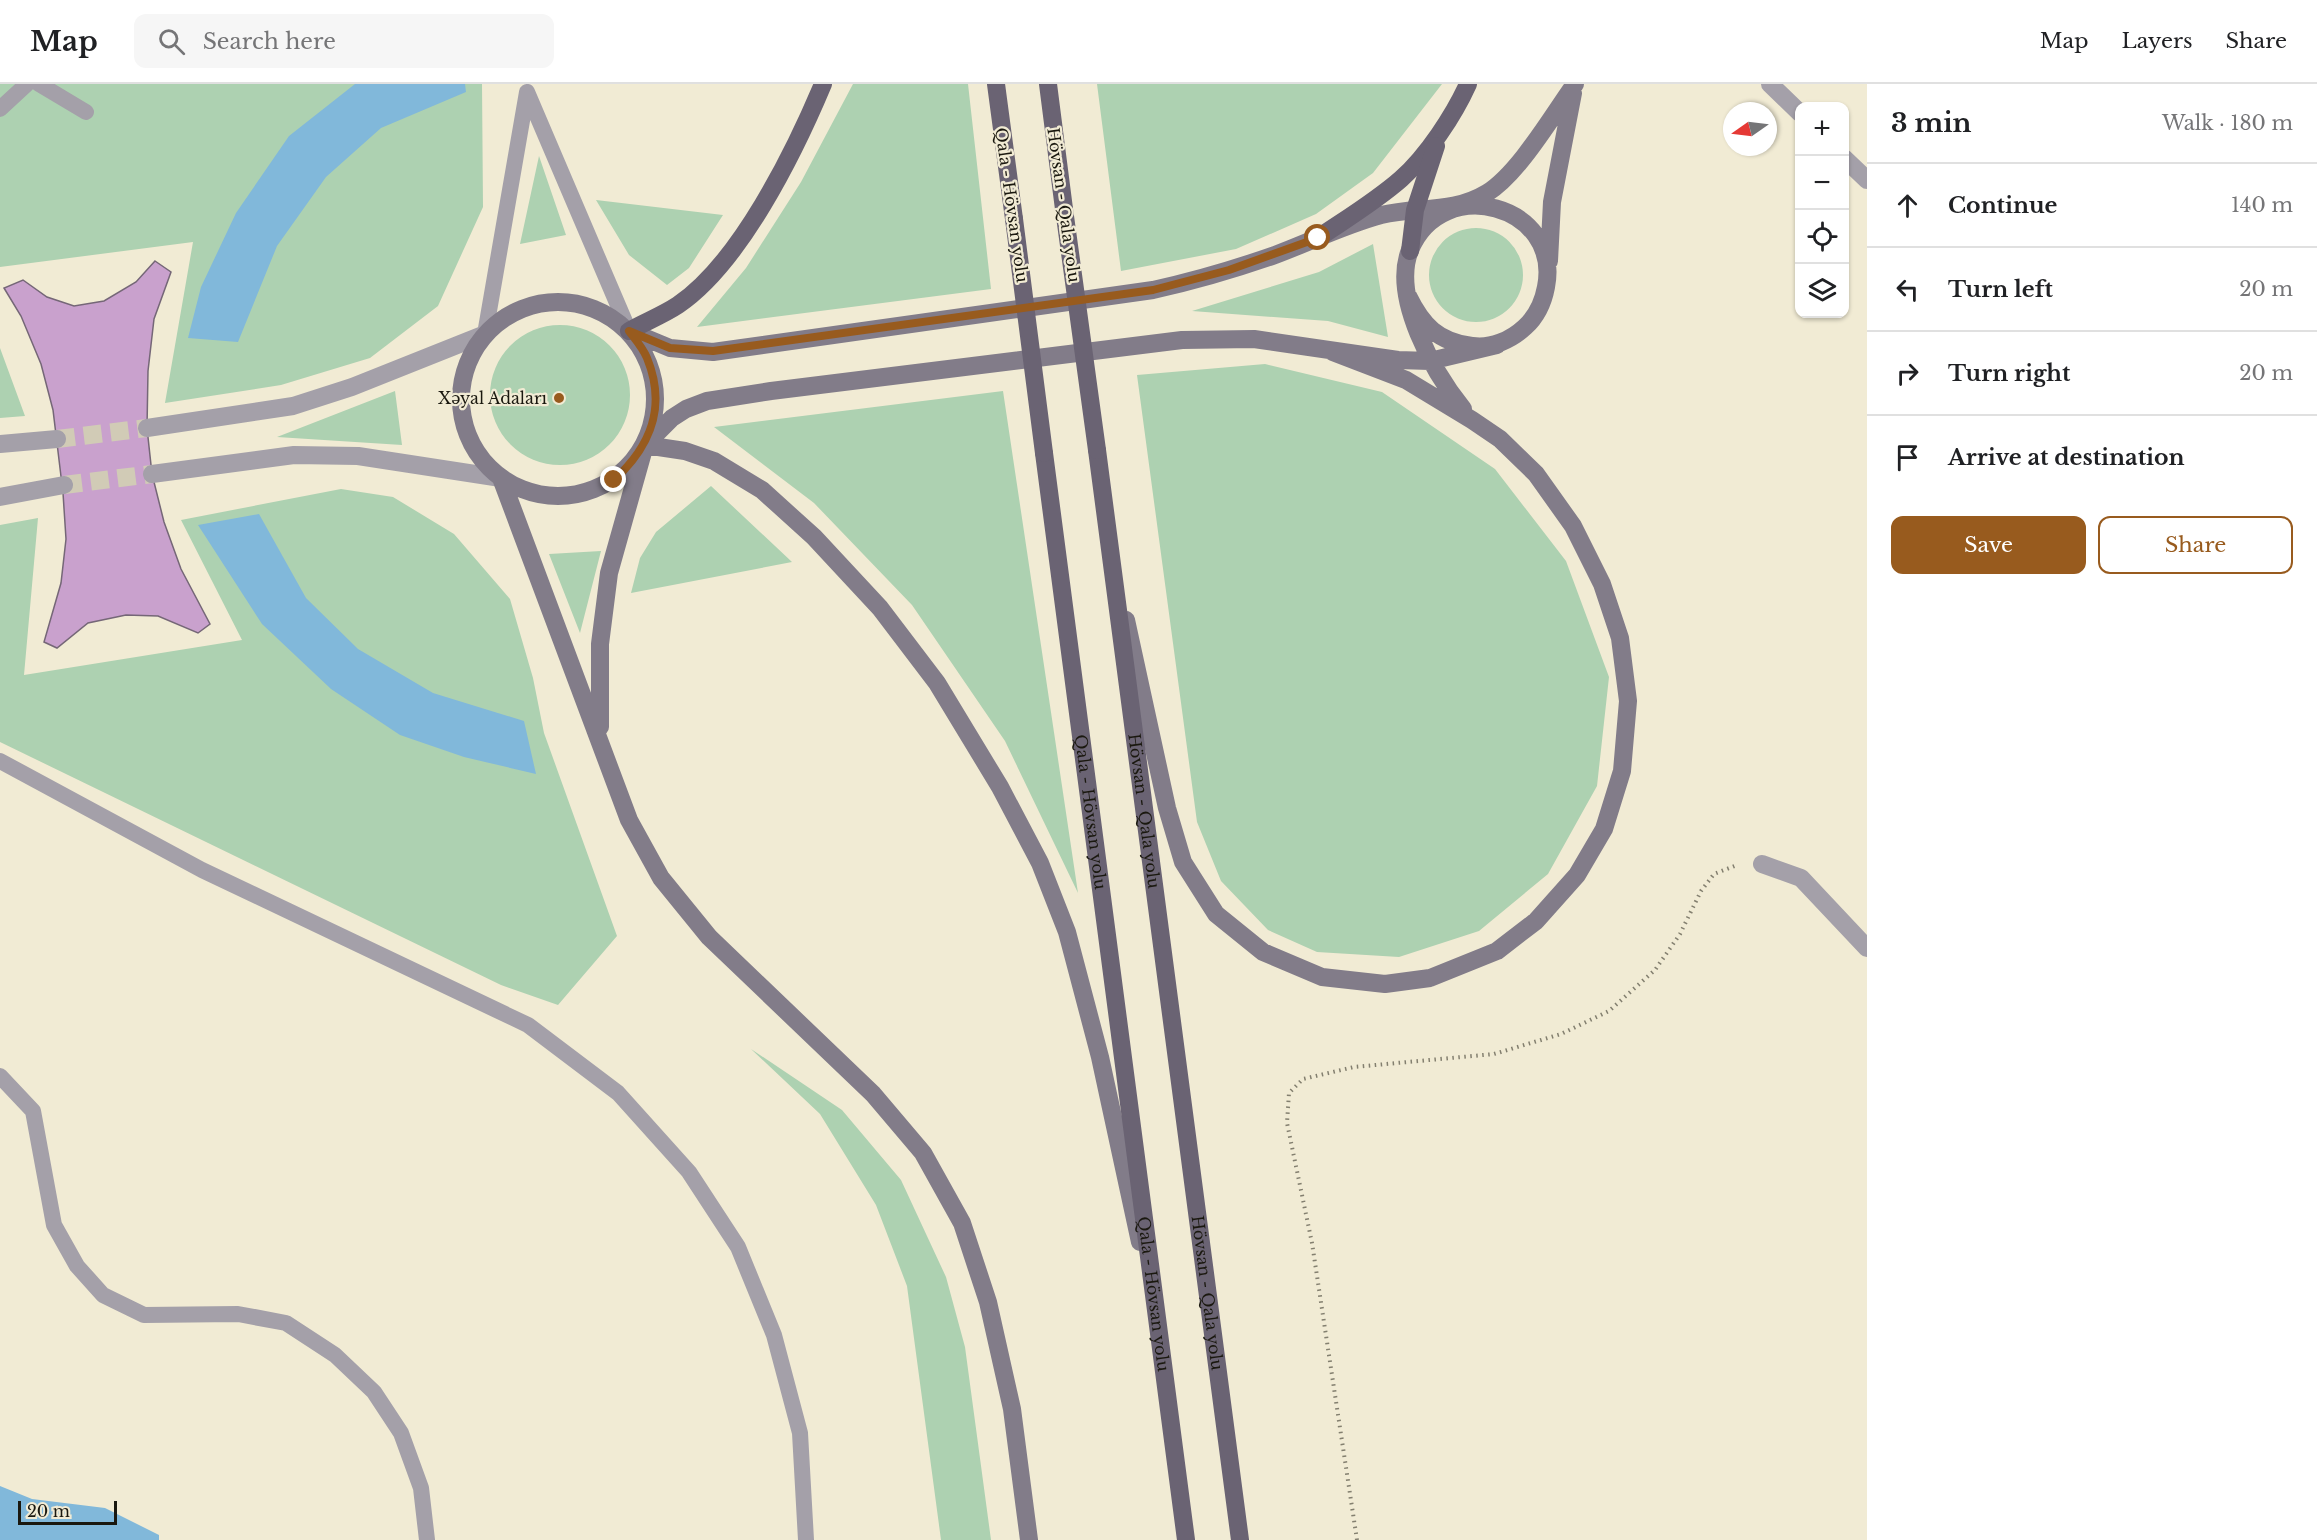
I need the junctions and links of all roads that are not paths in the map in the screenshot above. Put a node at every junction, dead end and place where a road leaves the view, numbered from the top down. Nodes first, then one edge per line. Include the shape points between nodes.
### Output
1 (27, 84) edge
2 (39, 84) edge
3 (823, 84) edge
4 (996, 84) edge
5 (1050, 84) edge
6 (1468, 84) edge
7 (1770, 84) edge
8 (527, 88) edge
9 (1795, 108) edge
10 (0, 109) edge
11 (86, 112) dead end
12 (1445, 125) junction
13 (1849, 162) edge
14 (1867, 180) edge
15 (1457, 207) junction
16 (1415, 210) junction
17 (1318, 238) junction
18 (1410, 252) junction
19 (1548, 278) junction
20 (1408, 296) junction
21 (629, 331) junction
22 (485, 334) junction
23 (1497, 345) junction
24 (1333, 352) junction
25 (1430, 361) junction
26 (1472, 420) junction
27 (147, 428) tunnel mouth
28 (57, 440) tunnel mouth
29 (0, 444) edge
30 (645, 445) junction
31 (152, 474) tunnel mouth
32 (501, 478) junction
33 (64, 485) tunnel mouth
34 (0, 497) edge
35 (1109, 540) junction
36 (600, 738) junction
37 (0, 761) edge
38 (1762, 864) road end
39 (1867, 948) edge
40 (0, 1076) edge
41 (1154, 1306) junction
42 (427, 1540) edge
43 (806, 1540) edge
44 (1029, 1540) edge
45 (1186, 1540) edge
46 (1240, 1540) edge

1 - 10 lane
2 - 11 lane
3 - 21 main road via 772,186 735,249 678,305
4 - 41 main road, Qala - Hövsan yolu, bridge
5 - 35 main road, Hövsan - Qala yolu, bridge
6 - 12 main road
7 - 9 street
8 - 21 lane
8 - 22 lane
12 - 16 main road
12 - 17 main road via 1403,177
13 - 14 street
15 - 16 street
15 - 18 street via 1436,216 1420,232
15 - 19 street via 1479,204 1500,208 1520,219 1536,235 1545,256
15 - 19 street via 1488,192 1506,177 1575,84 1552,202
16 - 17 street via 1359,222
16 - 18 main road
17 - 21 street via 1229,270 1153,290 724,350 670,348
18 - 20 street via 1405,273
19 - 23 street via 1544,300 1533,319 1517,335
20 - 23 street via 1418,316 1433,332 1453,343 1474,347
20 - 25 street
21 - 22 street via 608,314 583,304 556,301 529,305 505,316
21 - 30 street via 647,357 655,387 655,417
22 - 27 street via 293,406
22 - 32 street via 464,374 461,411 473,447
23 - 25 street
24 - 25 street
24 - 26 street via 1406,380
24 - 30 street via 1254,339 1182,340 771,391 707,401 686,409
25 - 26 street via 1444,386
26 - 35 street via 1500,439 1536,474 1573,526 1602,584 1620,638 1628,700 1622,771 1604,829 1578,875 1536,921 1497,951 1430,978 1385,984 1322,977 1263,952 1216,914 1183,862 1167,808
28 - 29 street
30 - 32 street via 614,480 592,491 545,496 522,490
30 - 36 street via 609,573 600,644
30 - 41 street via 685,451 714,461 762,490 814,537 880,608 938,683 1000,787 1040,863 1067,932 1100,1057
31 - 32 street via 294,455 358,456
32 - 36 street
33 - 34 street
35 - 46 main road, Hövsan - Qala yolu
36 - 44 street via 629,820 661,878 709,938 873,1094 923,1153 962,1222 988,1302 1012,1409
37 - 43 lane via 202,870 528,1025 618,1093 689,1172 738,1247 774,1335 800,1433
38 - 39 street via 1801,878
40 - 42 lane via 33,1111 54,1225 77,1266 103,1295 144,1315 238,1314 286,1323 335,1355 374,1392 401,1433 421,1488
41 - 45 main road, Qala - Hövsan yolu

